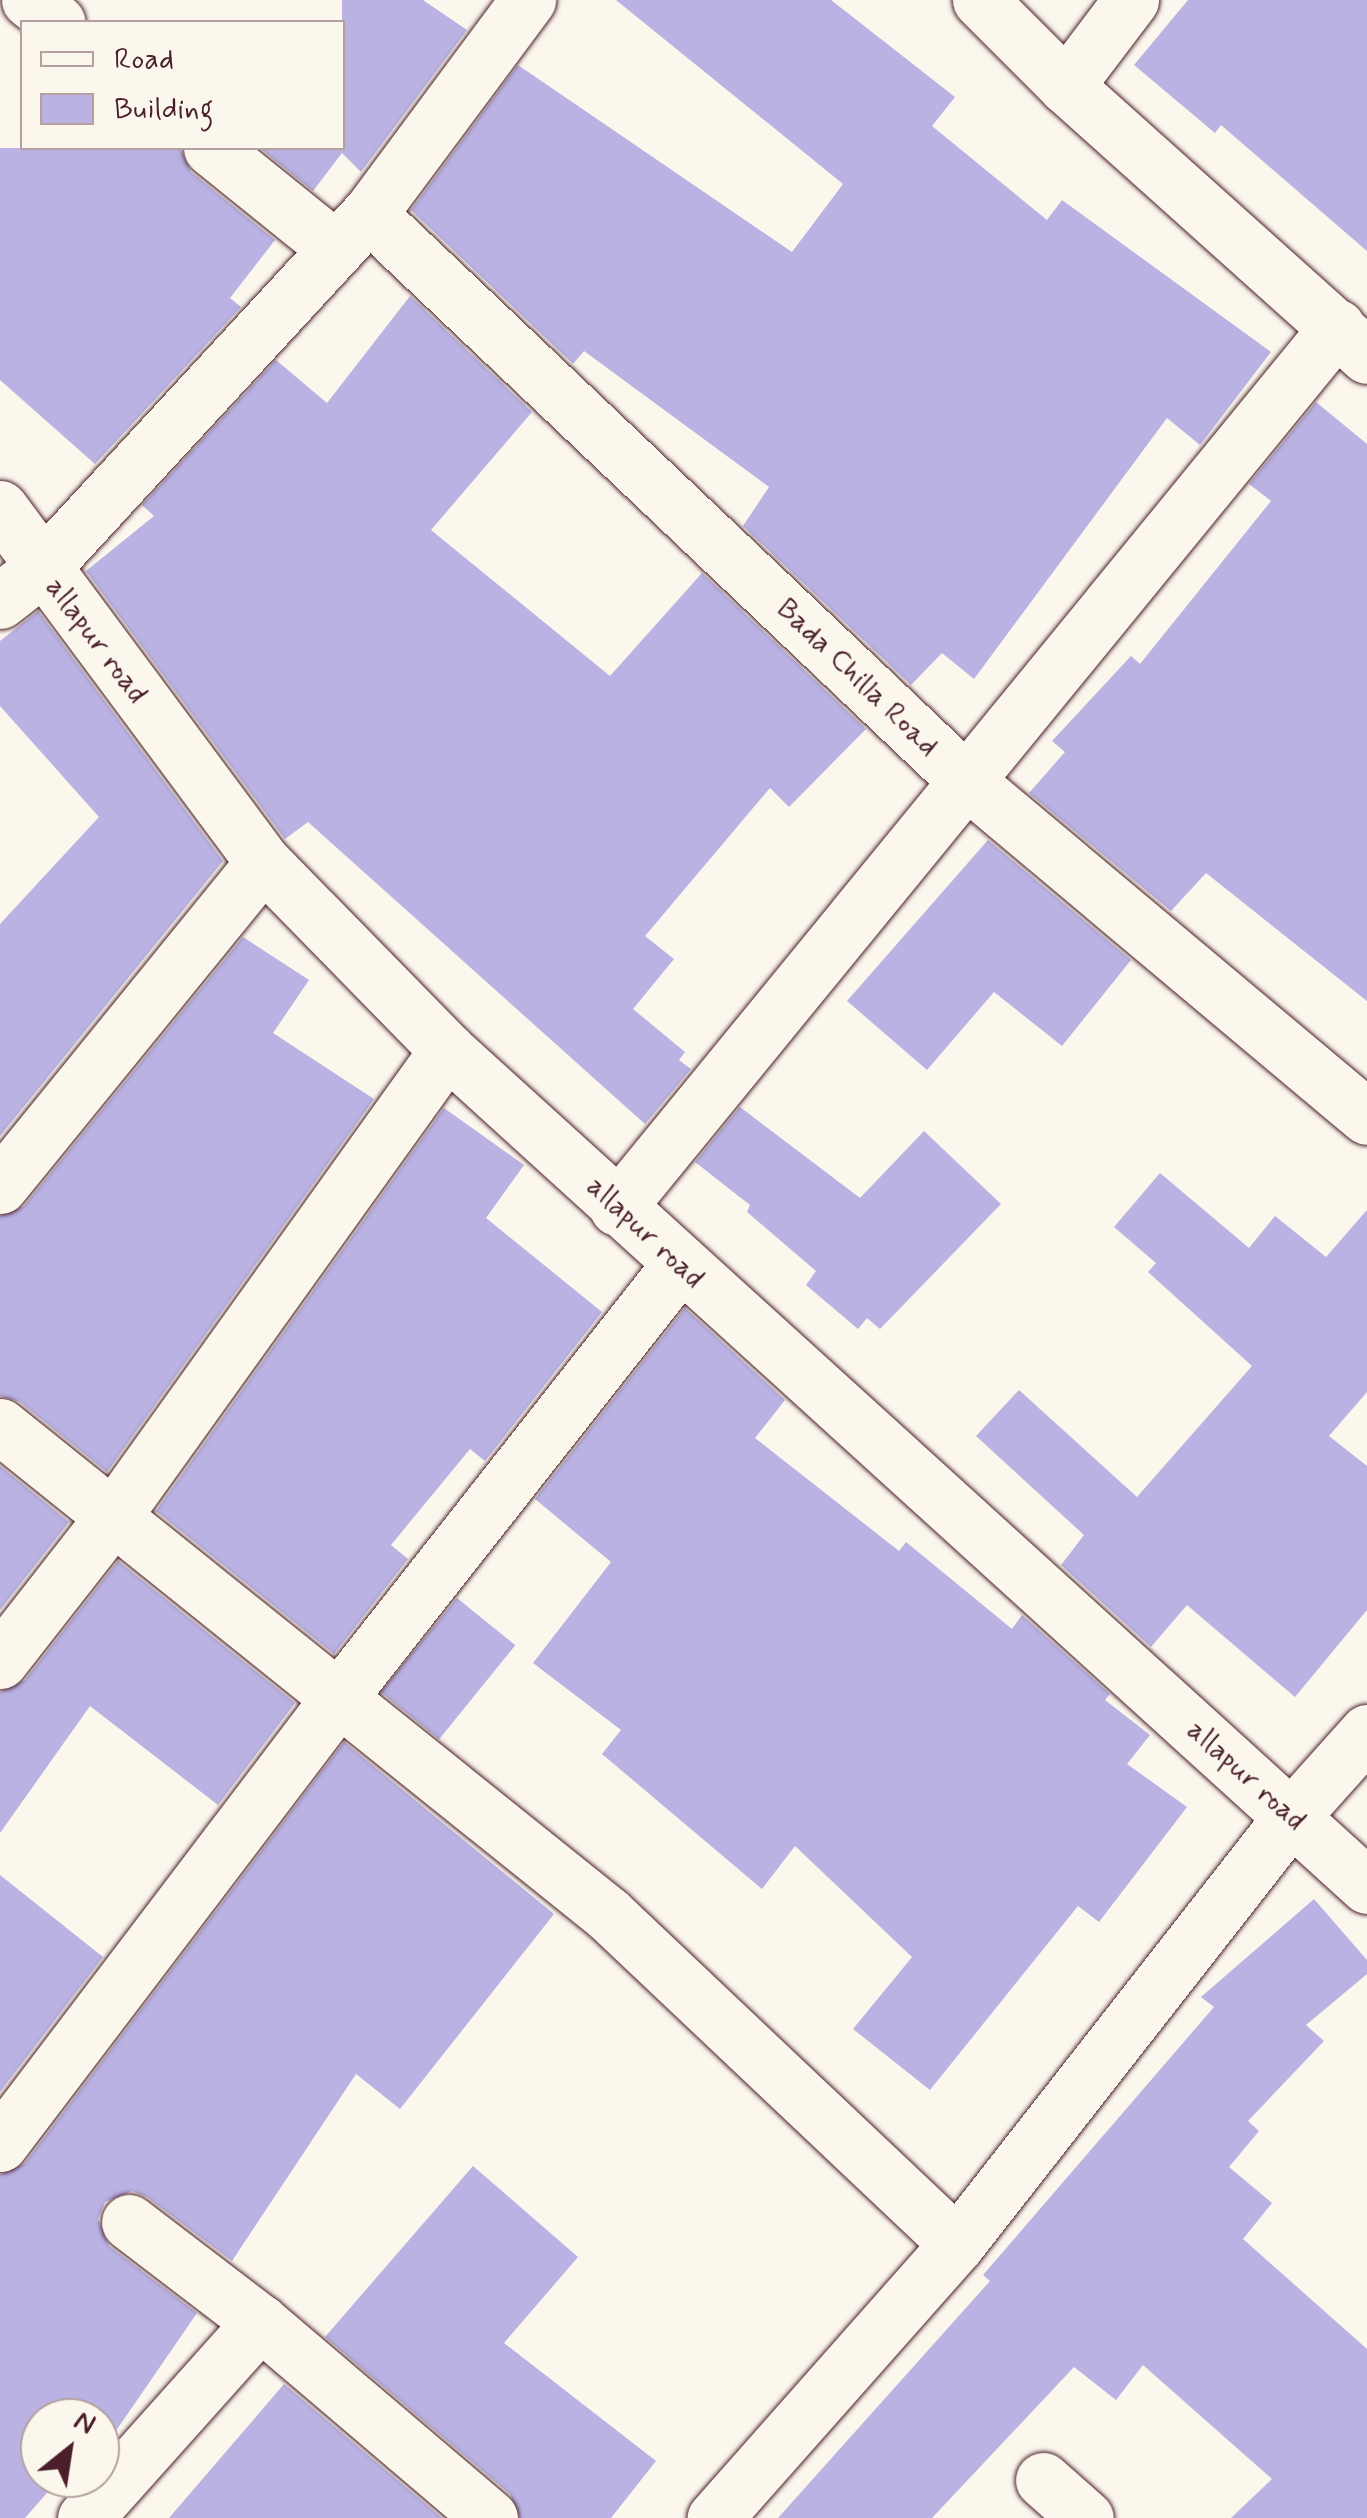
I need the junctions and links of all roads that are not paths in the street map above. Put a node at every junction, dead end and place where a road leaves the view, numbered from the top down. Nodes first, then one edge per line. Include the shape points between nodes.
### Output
1 (29, 0) edge
2 (980, 0) edge
3 (1131, 0) edge
4 (504, 8) edge
5 (54, 20) edge
6 (1066, 86) junction
7 (214, 150) edge
8 (352, 231) junction
9 (1352, 341) edge
10 (0, 508) edge
11 (21, 585) edge
12 (964, 778) junction
13 (263, 862) junction
14 (447, 1050) junction
15 (1367, 1117) edge
16 (0, 1186) edge
17 (617, 1208) junction
18 (680, 1265) junction
19 (0, 1426) edge
20 (114, 1515) junction
21 (0, 1662) edge
22 (340, 1696) junction
23 (1367, 1732) edge
24 (1292, 1817) junction
25 (1367, 1886) edge
26 (0, 2144) edge
27 (129, 2222) dead end
28 (957, 2244) junction
29 (260, 2322) junction
30 (1043, 2480) dead end
31 (85, 2518) edge
32 (490, 2518) edge
33 (715, 2518) edge
34 (1086, 2518) edge

1 - 5 street
2 - 6 street
3 - 6 street
4 - 8 street
6 - 9 street
7 - 8 street, Bada Chilla Road
8 - 11 street
8 - 12 street, Bada Chilla Road
9 - 12 street
10 - 11 street, allapur road
11 - 13 street, allapur road
12 - 15 street, Bada Chilla Road
12 - 17 street
13 - 14 street, allapur road
13 - 16 street
14 - 17 street, allapur road
14 - 20 street
17 - 18 street, allapur road
18 - 22 street
18 - 24 street, allapur road
19 - 20 street
20 - 21 street
20 - 22 street
22 - 26 street
22 - 28 street via 608,1914
23 - 24 street
24 - 25 street, allapur road
24 - 28 street
27 - 29 street
28 - 33 street
29 - 31 street
29 - 32 street
30 - 34 street

